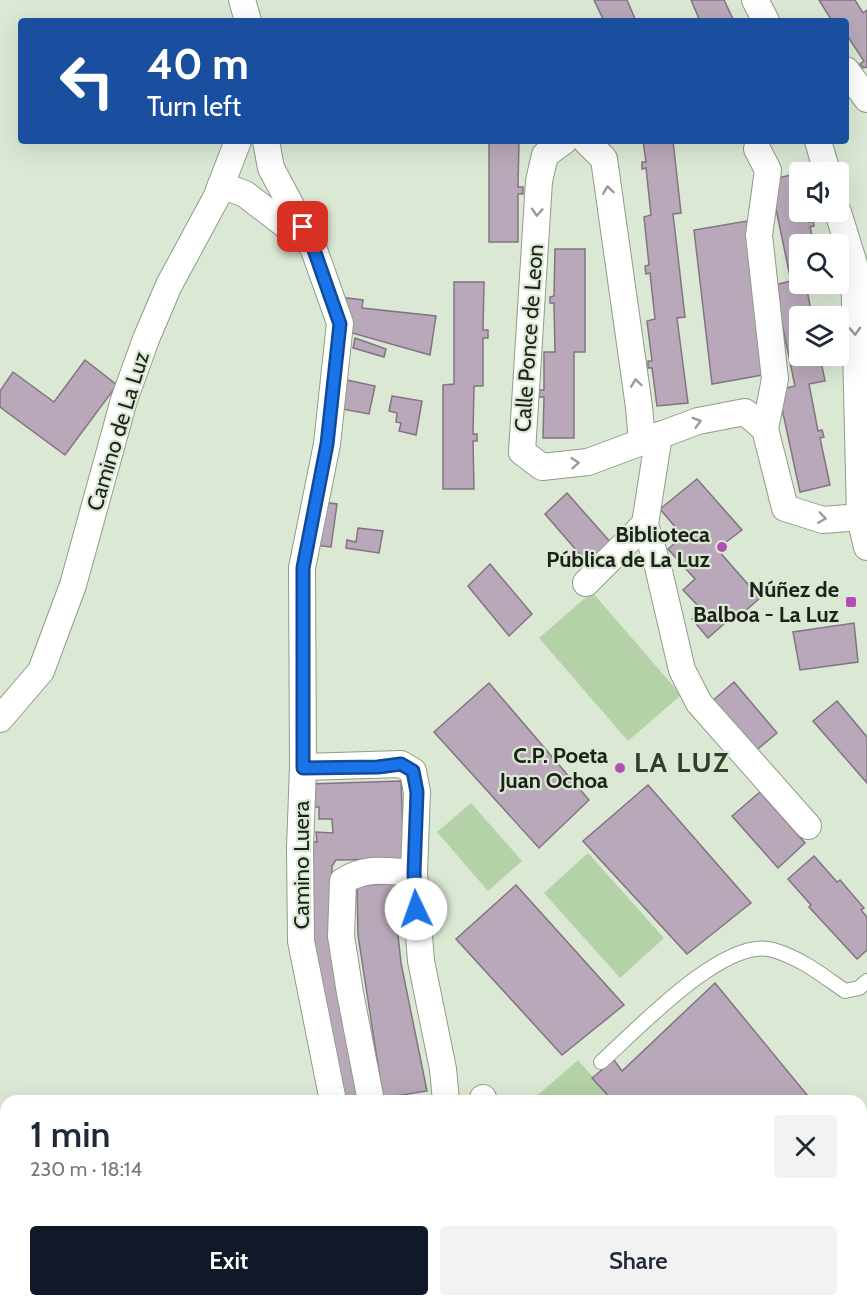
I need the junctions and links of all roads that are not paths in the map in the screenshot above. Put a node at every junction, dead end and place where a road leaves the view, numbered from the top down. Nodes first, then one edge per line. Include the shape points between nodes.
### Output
1 (242, 0) edge
2 (755, 0) edge
3 (247, 18) edge
4 (764, 18) edge
5 (849, 74) edge
6 (867, 99) edge
7 (237, 144) edge
8 (267, 144) edge
9 (560, 144) edge
10 (589, 144) edge
11 (819, 144) edge
12 (757, 148) dead end
13 (824, 162) edge
14 (221, 185) junction
15 (841, 222) edge
16 (313, 247) junction
17 (765, 429) junction
18 (651, 438) junction
19 (860, 517) junction
20 (645, 524) junction
21 (867, 547) edge
22 (586, 583) dead end
23 (0, 719) edge
24 (303, 768) junction
25 (808, 826) dead end
26 (414, 873) junction
27 (867, 981) edge
28 (601, 1062) dead end
29 (332, 1095) edge
30 (370, 1095) edge
31 (445, 1095) edge

1 - 3 street
2 - 4 street
5 - 6 street
7 - 14 street, Camino de La Luz
8 - 16 street, Camino Luera via 271,168
9 -> 18 street, Calle Ponce de Leon via 545,155 538,181 522,452 542,467 588,462
18 -> 10 street via 639,407 604,159
11 - 13 street
12 - 17 street via 768,171 759,235 775,379
14 - 16 street via 245,194
14 - 23 street, Camino de La Luz via 146,339 124,400 72,585 41,671
15 -> 19 street via 854,264
16 - 24 street, Camino Luera via 340,324 327,444 303,568
18 -> 17 street, Calle Ponce de Leon via 698,421 745,412
17 -> 19 street via 785,508 823,520
18 - 20 street
19 - 21 street
20 - 22 street
20 - 25 street via 682,669 699,703
24 - 26 street via 401,764 413,771 417,792
24 - 29 street, Camino Luera via 301,940
26 - 30 street via 372,870 343,881 341,936
26 - 31 street via 421,962
27 - 28 lane via 845,991 811,967 773,949 744,950 698,976

